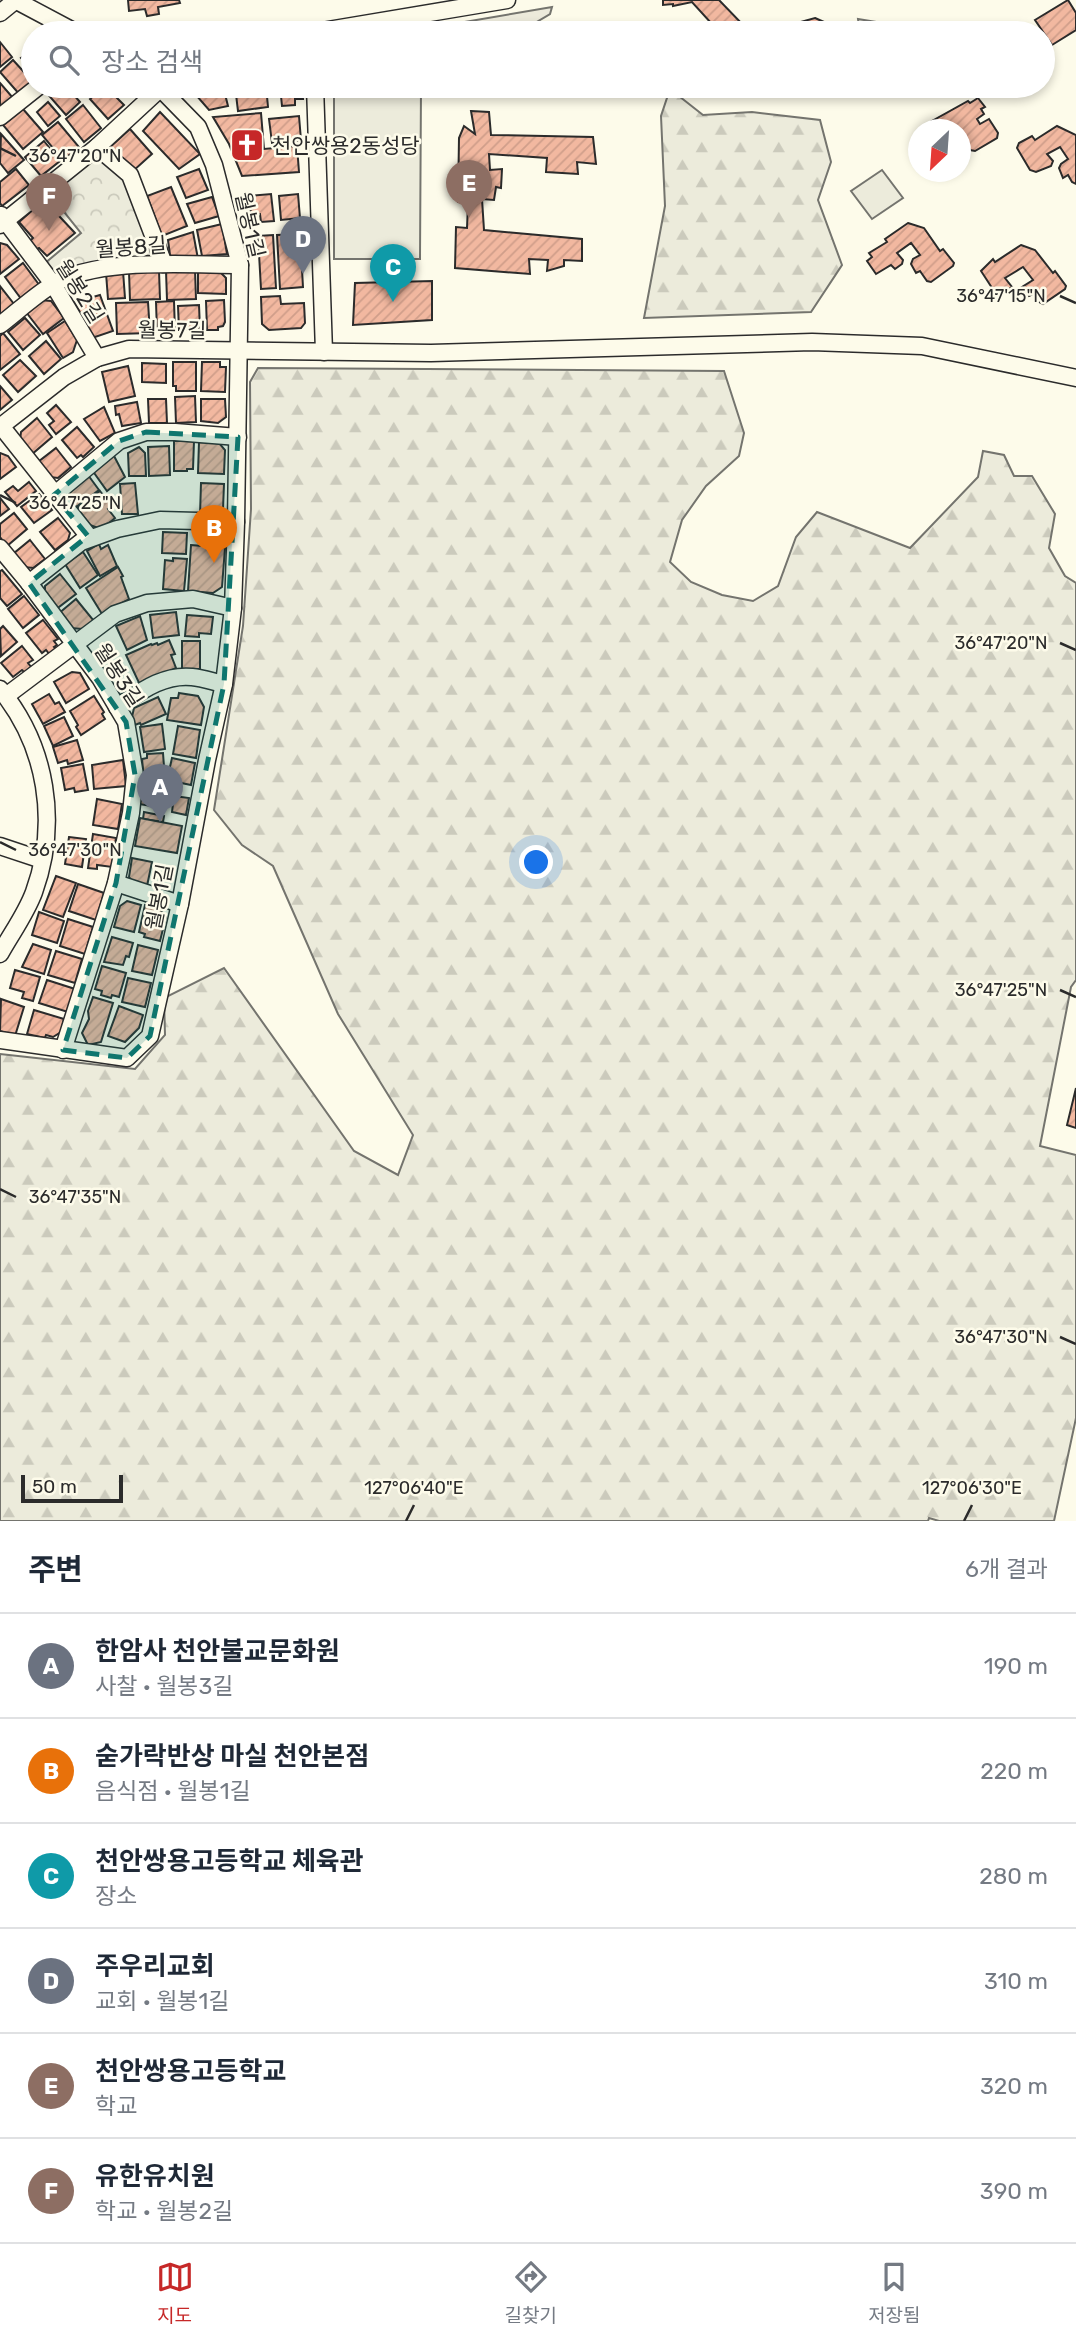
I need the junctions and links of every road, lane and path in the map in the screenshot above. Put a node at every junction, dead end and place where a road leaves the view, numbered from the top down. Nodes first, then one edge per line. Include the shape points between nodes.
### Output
1 (16, 0) edge
2 (507, 0) edge
3 (0, 13) edge
4 (55, 21) edge
5 (383, 21) edge
6 (24, 98) edge
7 (148, 98) edge
8 (171, 98) edge
9 (315, 98) edge
10 (0, 117) edge
11 (97, 147) junction
12 (2, 220) edge
13 (164, 264) junction
14 (240, 265) junction
15 (53, 284) junction
16 (0, 325) edge
17 (240, 352) junction
18 (324, 352) junction
19 (97, 358) junction
20 (1076, 378) edge
21 (1, 426) edge
22 (238, 437) junction
23 (54, 495) junction
24 (236, 522) junction
25 (90, 538) junction
26 (0, 548) edge
27 (29, 583) junction
28 (233, 608) junction
29 (74, 644) junction
30 (224, 684) junction
31 (3, 692) edge
32 (117, 707) junction
33 (0, 846) edge
34 (42, 860) junction
35 (116, 883) junction
36 (180, 904) junction
37 (0, 954) edge
38 (0, 1040) edge
39 (63, 1050) junction

1 - 3 street
1 - 4 street
2 - 5 street
6 - 10 street
7 - 11 street
8 - 14 street, 월봉1길 via 198,127 214,165
9 - 18 street
11 - 12 street
11 - 13 street via 130,175
12 - 15 street, 월봉2길
13 - 14 street, 월봉8길
13 - 15 street, 월봉8길 via 94,269
14 - 17 street, 월봉1길
15 - 16 street, 월봉8길
15 - 19 street, 월봉2길
17 - 18 street, 월봉7길
17 - 19 street, 월봉7길 via 129,349
17 - 22 street, 월봉1길
18 - 20 street, 월봉7길 via 812,342 922,346
19 - 21 street, 월봉7길 via 64,377
21 - 23 street, 월봉7길
22 - 23 street via 146,432 119,442
22 - 24 street, 월봉1길
23 - 25 street, 월봉7길
24 - 25 street via 160,520
24 - 28 street, 월봉1길
25 - 27 street
26 - 27 street, 월봉3길
27 - 29 street, 월봉3길
28 - 29 street via 193,599 148,603 115,614
28 - 30 street, 월봉1길
29 - 31 street
29 - 32 street, 월봉3길
30 - 32 street via 192,677 167,678
30 - 36 street, 월봉1길
31 - 34 street via 31,739 43,773 48,812
32 - 35 street, 월봉3길 via 126,722 135,775
33 - 34 street
34 - 37 street via 34,894
35 - 36 street
35 - 39 street, 월봉3길
36 - 39 street, 월봉1길 via 150,1036 127,1058
38 - 39 street, 월봉1길

